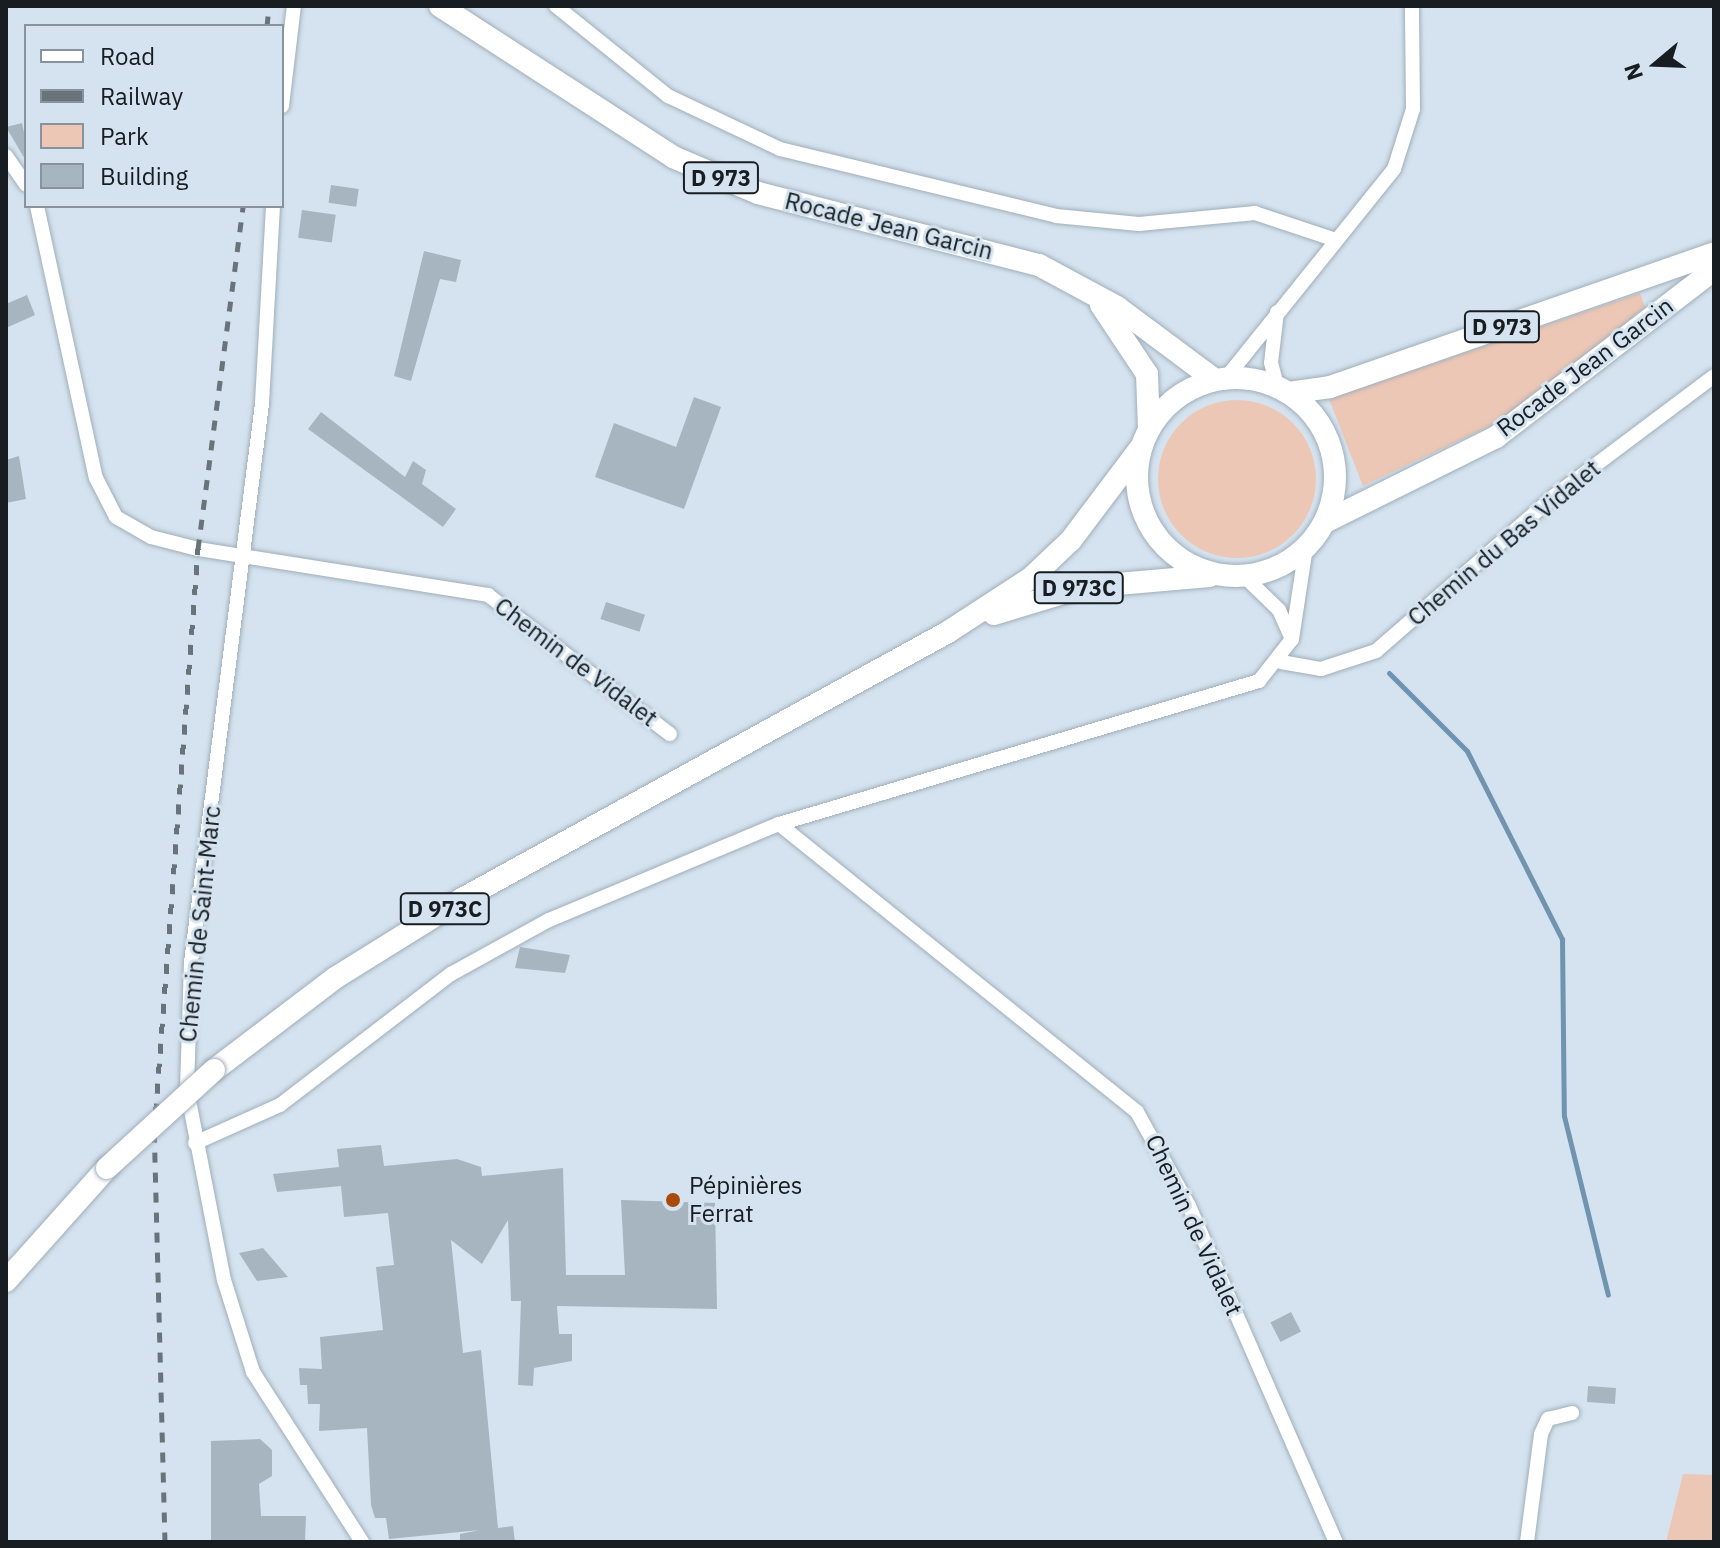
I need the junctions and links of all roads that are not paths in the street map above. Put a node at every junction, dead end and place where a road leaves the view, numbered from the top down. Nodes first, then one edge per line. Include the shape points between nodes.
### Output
1 (294, 6) edge
2 (440, 6) edge
3 (556, 6) edge
4 (1412, 6) edge
5 (284, 89) edge
6 (6, 156) edge
7 (24, 182) edge
8 (37, 208) edge
9 (273, 208) edge
10 (1336, 240) junction
11 (1714, 253) edge
12 (1714, 270) edge
13 (1093, 295) junction
14 (1277, 310) junction
15 (1714, 376) edge
16 (1220, 379) junction
17 (1283, 390) junction
18 (1145, 438) junction
19 (1325, 522) junction
20 (1306, 548) junction
21 (244, 555) junction
22 (1218, 575) junction
23 (1245, 577) junction
24 (948, 632) junction
25 (1292, 639) junction
26 (1281, 662) junction
27 (670, 734) dead end
28 (779, 824) junction
29 (195, 1143) junction
30 (6, 1281) edge
31 (1572, 1413) dead end
32 (362, 1542) edge
33 (1336, 1542) edge
34 (1527, 1542) edge

1 - 5 street
2 - 13 main road, Rocade Jean Garcin / D 973 via 615,126 711,174 820,211 1039,265
3 - 10 street via 668,96 780,149 1056,216 1139,224 1255,213
4 - 10 street via 1413,109 1394,169
6 - 7 street
8 - 21 street, Chemin de Vidalet via 109,508 151,537
9 - 21 street, Chemin de Saint-Marc
10 - 14 street
11 - 17 main road, Rocade Jean Garcin / D 973 via 1343,383
12 - 19 main road, Rocade Jean Garcin via 1496,437
13 - 16 main road, Rocade Jean Garcin / D 973
13 - 18 main road, Rocade Jean Garcin / D 973 via 1147,374
14 - 16 street
14 - 17 street via 1271,363
15 - 26 street, Chemin du Bas Vidalet via 1553,497 1376,651 1321,669
16 - 17 main road
16 - 18 main road via 1177,397
17 - 19 main road via 1319,424 1335,465
18 - 22 main road via 1139,492 1161,542
18 - 24 main road, D 973C via 1071,540 1031,578
19 - 20 main road
20 - 23 main road via 1288,563
20 - 25 street
21 - 27 street, Chemin de Vidalet via 488,595
21 - 29 street, Chemin de Saint-Marc via 191,962 187,1090
22 - 23 main road
22 - 24 main road, D 973C via 1083,587
23 - 25 street via 1279,610
24 - 30 main road, D 973C, bridge via 424,923 335,978 214,1070 107,1168
25 - 26 street
26 - 28 street via 1259,681 1222,696
28 - 29 street via 490,949 280,1105
28 - 33 street, Chemin de Vidalet via 1137,1112 1189,1206
29 - 32 street, Chemin de Saint-Marc via 224,1280 253,1372
31 - 34 street via 1548,1419 1541,1434

